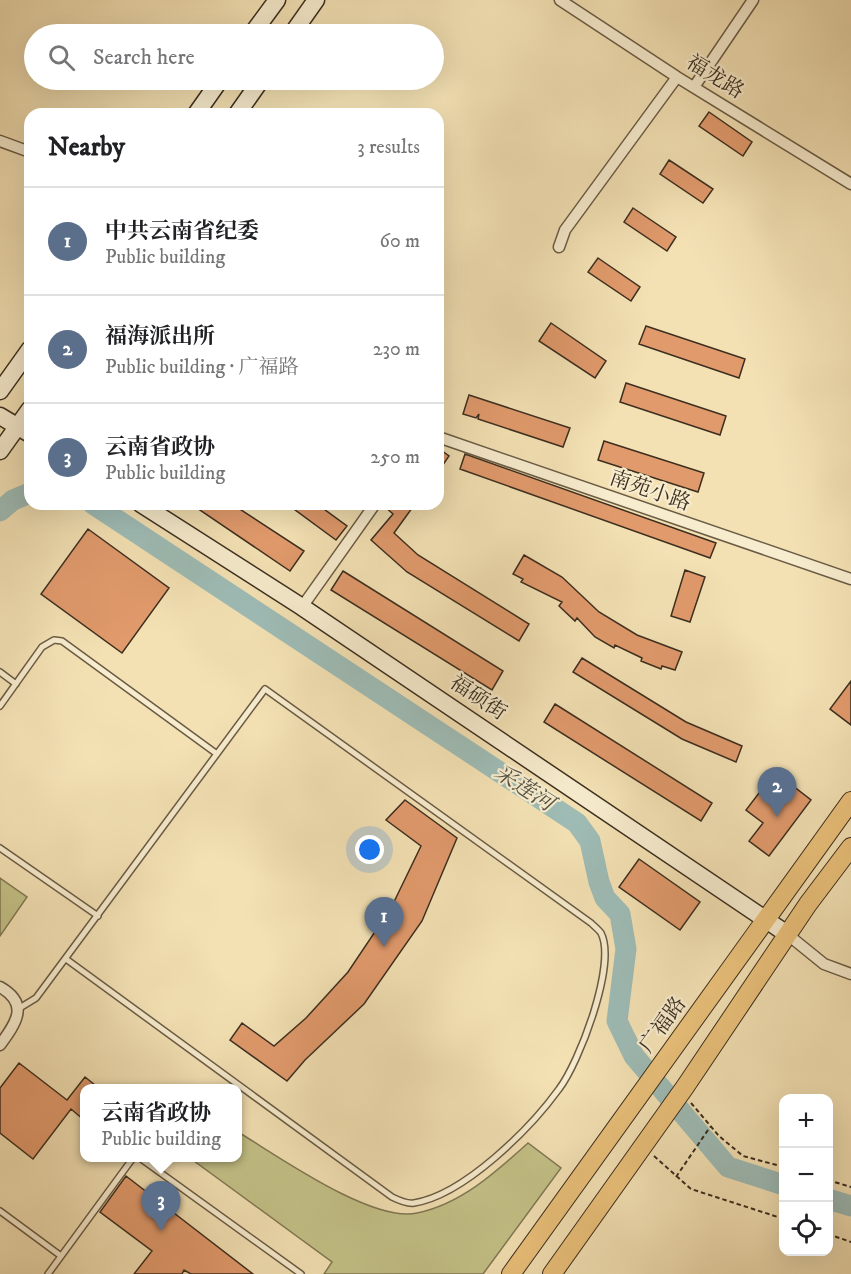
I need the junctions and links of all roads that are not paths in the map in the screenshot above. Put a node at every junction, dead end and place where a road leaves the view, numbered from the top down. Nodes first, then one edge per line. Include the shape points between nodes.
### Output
1 (277, 0) edge
2 (560, 0) edge
3 (753, 0) edge
4 (312, 3) edge
5 (259, 24) edge
6 (298, 24) edge
7 (677, 77) junction
8 (694, 87) junction
9 (213, 90) edge
10 (254, 90) edge
11 (200, 108) edge
12 (241, 108) edge
13 (0, 141) edge
14 (24, 150) edge
15 (851, 184) edge
16 (559, 247) dead end
17 (24, 358) edge
18 (0, 391) edge
19 (0, 416) edge
20 (24, 430) edge
21 (444, 439) edge
22 (0, 451) edge
23 (150, 510) edge
24 (371, 510) edge
25 (851, 579) edge
26 (302, 607) junction
27 (0, 672) edge
28 (16, 684) junction
29 (0, 706) edge
30 (217, 754) junction
31 (851, 801) edge
32 (851, 847) edge
33 (0, 848) edge
34 (98, 916) junction
35 (766, 917) junction
36 (787, 934) junction
37 (66, 959) junction
38 (851, 974) edge
39 (0, 987) edge
40 (18, 1009) junction
41 (0, 1045) edge
42 (238, 1084) edge
43 (242, 1087) edge
44 (130, 1162) edge
45 (146, 1162) edge
46 (0, 1211) edge
47 (62, 1256) junction
48 (48, 1274) edge
49 (301, 1274) edge
50 (511, 1274) edge
51 (552, 1274) edge

1 - 5 street
2 - 7 street, 福龙路
3 - 8 street
4 - 6 street
7 - 8 street, 福龙路
7 - 16 street via 565,230
8 - 15 street, 福龙路
9 - 11 street
10 - 12 street
13 - 14 street
17 - 18 street
19 - 20 street
20 - 22 street
21 - 25 street, 南苑小路
23 - 26 street, 福硕街
24 - 26 street
26 - 35 street, 福硕街
27 - 28 lane
28 - 29 lane
28 - 30 lane via 42,647 54,640 63,641
30 - 34 lane
30 - 43 lane via 265,689 591,923 601,933 604,954 602,986 587,1032 560,1088 524,1131 483,1167 441,1193 412,1204 398,1200
31 - 35 main road, 广福路
32 - 36 main road
33 - 34 lane
34 - 37 lane
35 - 36 street, 福硕街
35 - 50 main road, 广福路
36 - 38 street via 824,964
36 - 51 main road via 685,1087
37 - 40 lane via 36,998
37 - 42 lane
39 - 40 street via 12,996
40 - 41 street via 16,1024
44 - 47 lane
45 - 49 lane
46 - 47 lane
47 - 48 lane

